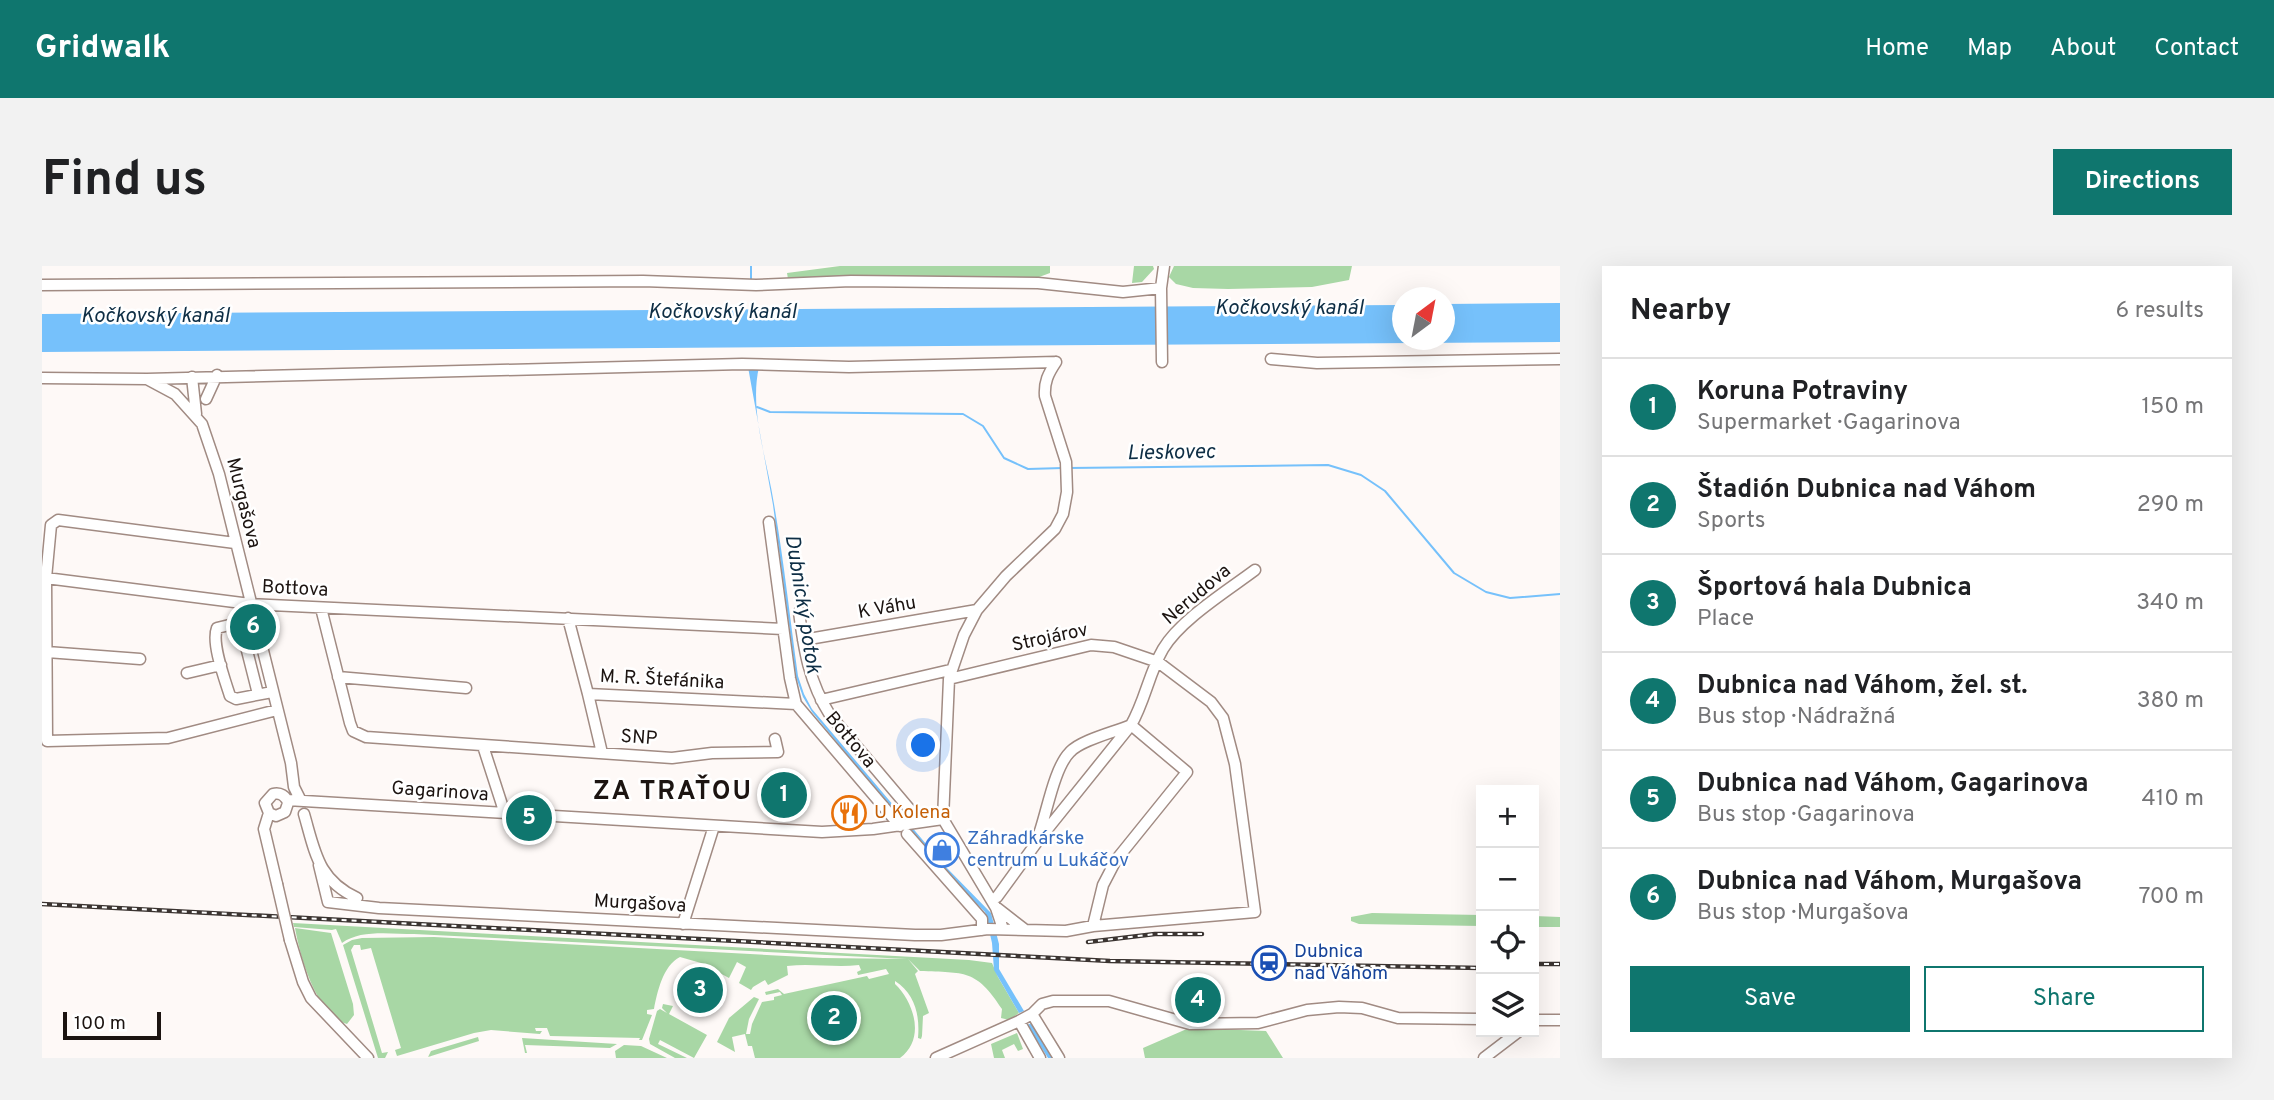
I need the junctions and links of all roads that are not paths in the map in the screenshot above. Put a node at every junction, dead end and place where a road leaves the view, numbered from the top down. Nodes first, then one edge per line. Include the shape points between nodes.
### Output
1 (1164, 266) edge
2 (42, 285) edge
3 (1161, 288) junction
4 (1272, 359) dead end
5 (1560, 359) edge
6 (1162, 362) dead end
7 (1035, 363) junction
8 (217, 375) junction
9 (192, 377) junction
10 (42, 378) edge
11 (147, 379) junction
12 (1045, 379) junction
13 (206, 399) dead end
14 (197, 416) junction
15 (769, 522) dead end
16 (235, 544) junction
17 (1255, 570) dead end
18 (46, 578) junction
19 (250, 604) junction
20 (321, 608) junction
21 (977, 610) junction
22 (799, 612) dead end
23 (254, 618) junction
24 (568, 618) junction
25 (240, 623) junction
26 (783, 629) junction
27 (803, 640) junction
28 (47, 652) junction
29 (140, 659) dead end
30 (1157, 662) junction
31 (221, 665) junction
32 (187, 673) dead end
33 (950, 674) junction
34 (338, 677) junction
35 (466, 688) dead end
36 (272, 692) junction
37 (258, 694) junction
38 (588, 694) junction
39 (821, 700) junction
40 (796, 704) junction
41 (277, 710) junction
42 (1131, 725) junction
43 (775, 739) dead end
44 (483, 746) junction
45 (602, 753) junction
46 (291, 763) junction
47 (294, 788) junction
48 (300, 799) junction
49 (285, 800) junction
50 (311, 802) junction
51 (272, 814) junction
52 (304, 814) dead end
53 (505, 814) junction
54 (943, 819) junction
55 (928, 822) junction
56 (714, 826) junction
57 (903, 828) junction
58 (1037, 842) junction
59 (319, 865) junction
60 (356, 898) dead end
61 (994, 904) junction
62 (683, 924) junction
63 (1093, 926) junction
64 (993, 929) junction
65 (1025, 929) junction
66 (1025, 1018) junction
67 (1476, 1019) edge
68 (1539, 1020) edge
69 (1560, 1020) edge
70 (1511, 1037) edge
71 (368, 1058) edge
72 (936, 1058) edge
73 (1040, 1058) edge
74 (1059, 1058) edge
75 (1484, 1058) edge

1 - 3 street
2 - 3 street via 851,281 1038,283 1123,292
3 - 6 street
4 - 5 street via 1317,363
7 - 8 street
7 - 12 street
7 - 12 street via 1056,362
8 - 9 street
8 - 13 street
9 - 11 street
9 - 14 street
10 - 11 street, Murgašova
11 - 14 street, Murgašova via 175,394
12 - 21 street via 1045,396 1066,463 1065,507 1055,529
14 - 16 street, Murgašova via 214,453
15 - 26 street, Bottova
16 - 18 street via 58,520 51,525
16 - 19 street, Murgašova
17 - 30 street, Nerudova via 1202,608 1163,648
18 - 19 street, Bottova
18 - 28 street
19 - 20 street, Bottova
19 - 23 street, Murgašova
20 - 24 street, Bottova
20 - 34 street, SNP
21 - 27 street, K Váhu
21 - 33 street
22 - 27 street
23 - 25 street
23 - 36 street, Murgašova
24 - 26 street, Bottova
24 - 38 street
25 - 31 street via 217,628
25 - 37 street
26 - 40 street, Bottova
27 - 39 street via 814,689
28 - 29 street
28 - 41 street via 47,741 168,738
30 - 33 street, Strojárov via 1114,647 1091,645
30 - 42 street, Nerudova
30 - 63 street, Strojárov via 1211,702 1223,718 1235,764 1255,912
31 - 32 street
31 - 37 street via 230,696
33 - 39 street, Strojárov
33 - 54 street
34 - 35 street
34 - 44 street, SNP via 350,723 359,735
36 - 37 street
36 - 41 street, Murgašova
38 - 40 street, M. R. Štefánika
38 - 45 street, M. R. Štefánika
39 - 55 street via 912,812
40 - 57 street, Bottova
41 - 46 street, Murgašova
42 - 58 street, Nerudova
42 - 58 street, Nerudova via 1069,752 1059,769
42 - 63 street via 1187,772 1116,860 1103,885
43 - 45 street, SNP via 778,752 765,754 673,758
44 - 45 street, SNP
44 - 53 street
46 - 47 street, Murgašova
46 - 49 street
47 - 48 street, Murgašova
47 - 49 street
48 - 49 street, Gagarinova
48 - 50 street, Gagarinova
49 - 50 street, Gagarinova
49 - 51 street via 282,814
49 - 51 street via 273,794 266,800
50 - 53 street, Gagarinova
51 - 71 street, bridge via 264,830 303,982 311,998
52 - 59 street, Murgašova
53 - 56 street, Gagarinova
54 - 55 street, Gagarinova
54 - 61 street
55 - 57 street, Gagarinova
56 - 57 street, Gagarinova via 822,832
56 - 62 street
57 - 64 street, Bottova
58 - 61 street, Nerudova
59 - 60 street, Murgašova via 330,881
59 - 62 street, Murgašova via 328,902
61 - 64 street
61 - 65 street
62 - 64 street, Murgašova via 915,935
63 - 65 street, Murgašova via 1066,931
64 - 65 street, Murgašova
66 - 67 street via 1053,1000 1109,1001 1190,1024 1258,1023 1339,1007 1398,1018
66 - 72 street
66 - 73 street
66 - 74 street
68 - 69 street
70 - 75 street

